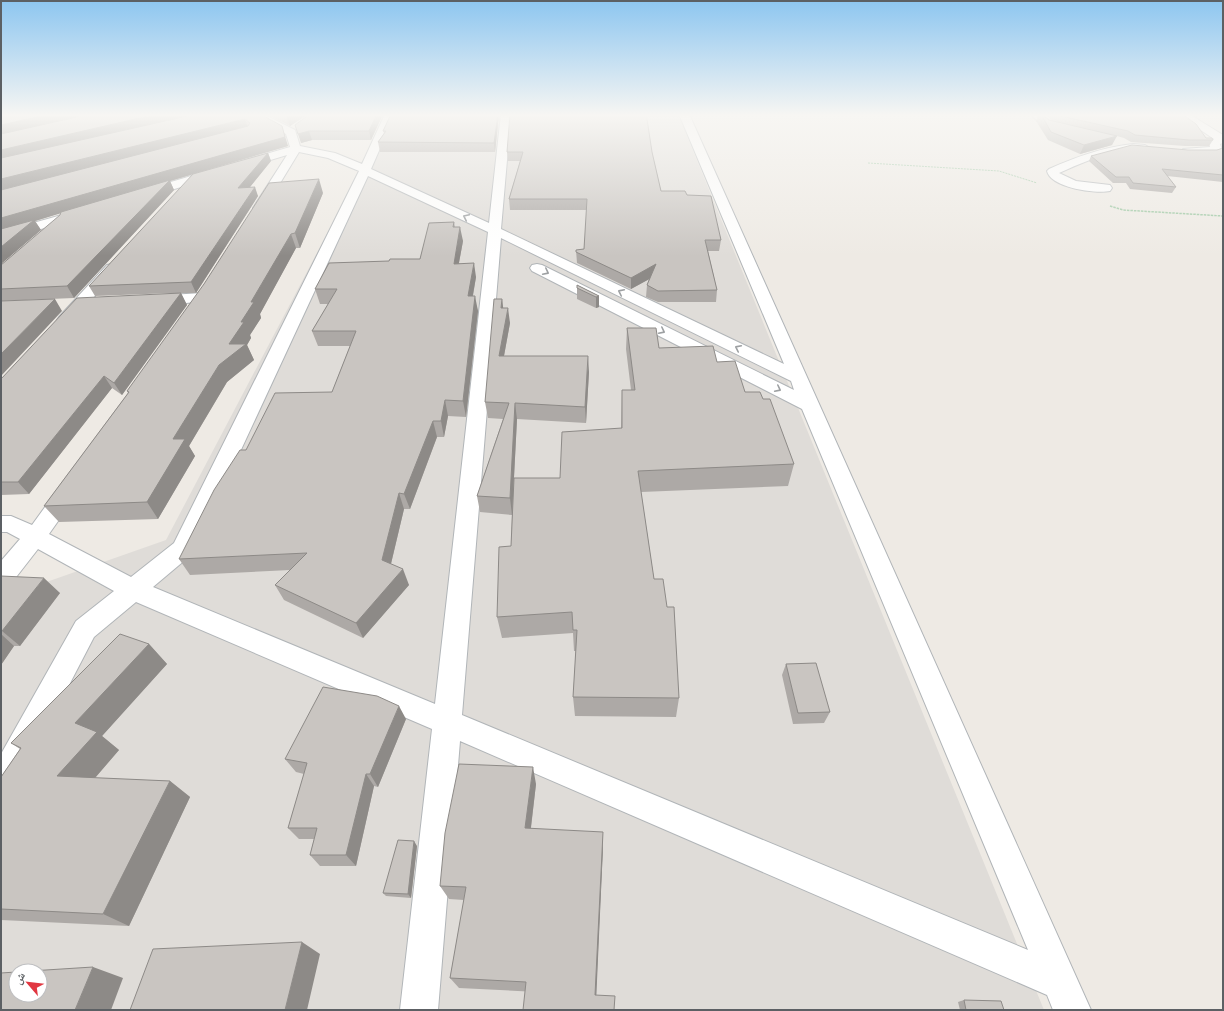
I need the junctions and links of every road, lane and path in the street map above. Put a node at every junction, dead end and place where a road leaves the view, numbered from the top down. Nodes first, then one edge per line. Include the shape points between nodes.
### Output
1 (254, 161) edge
2 (285, 161) edge
3 (350, 161) edge
4 (369, 161) edge
5 (501, 161) edge
6 (704, 161) edge
7 (1076, 161) edge
8 (1206, 161) edge
9 (1209, 162) edge
10 (363, 175) junction
11 (192, 180) junction
12 (1106, 188) dead end
13 (177, 197) edge
14 (132, 198) edge
15 (94, 209) edge
16 (64, 218) junction
17 (251, 220) edge
18 (1, 235) edge
19 (41, 239) edge
20 (492, 240) junction
21 (120, 259) edge
22 (526, 262) dead end
23 (594, 279) junction
24 (566, 282) junction
25 (140, 301) edge
26 (102, 303) edge
27 (79, 304) junction
28 (55, 305) edge
29 (189, 317) edge
30 (53, 333) edge
31 (798, 378) junction
32 (811, 406) junction
33 (76, 479) edge
34 (1, 524) edge
35 (36, 537) junction
36 (1, 578) edge
37 (132, 589) junction
38 (447, 723) junction
39 (1, 784) edge
40 (1060, 982) junction
41 (419, 1010) edge
42 (1072, 1010) edge

1 - 11 street
2 - 17 street
3 - 10 street
4 - 10 street
5 - 20 street
6 - 31 street
7 - 12 street via 1054,171 1054,175 1062,181
8 - 9 street
10 - 20 street
20 -> 10 street
10 - 37 street via 183,549
11 - 13 street
11 - 14 street
15 - 16 street
16 - 18 street
16 - 19 street
20 - 23 street
20 - 38 street
21 - 27 street
22 -> 24 street
23 - 24 street
31 -> 23 street
24 -> 32 street
25 - 29 street via 207,292
26 - 27 street
27 - 28 street
27 - 30 street
31 - 32 street
32 - 40 street
33 - 35 street
34 - 35 street via 11,524
35 - 36 street
35 - 37 street
37 - 38 street
37 - 39 street via 85,629
38 - 40 street
38 - 41 street
40 - 42 street

